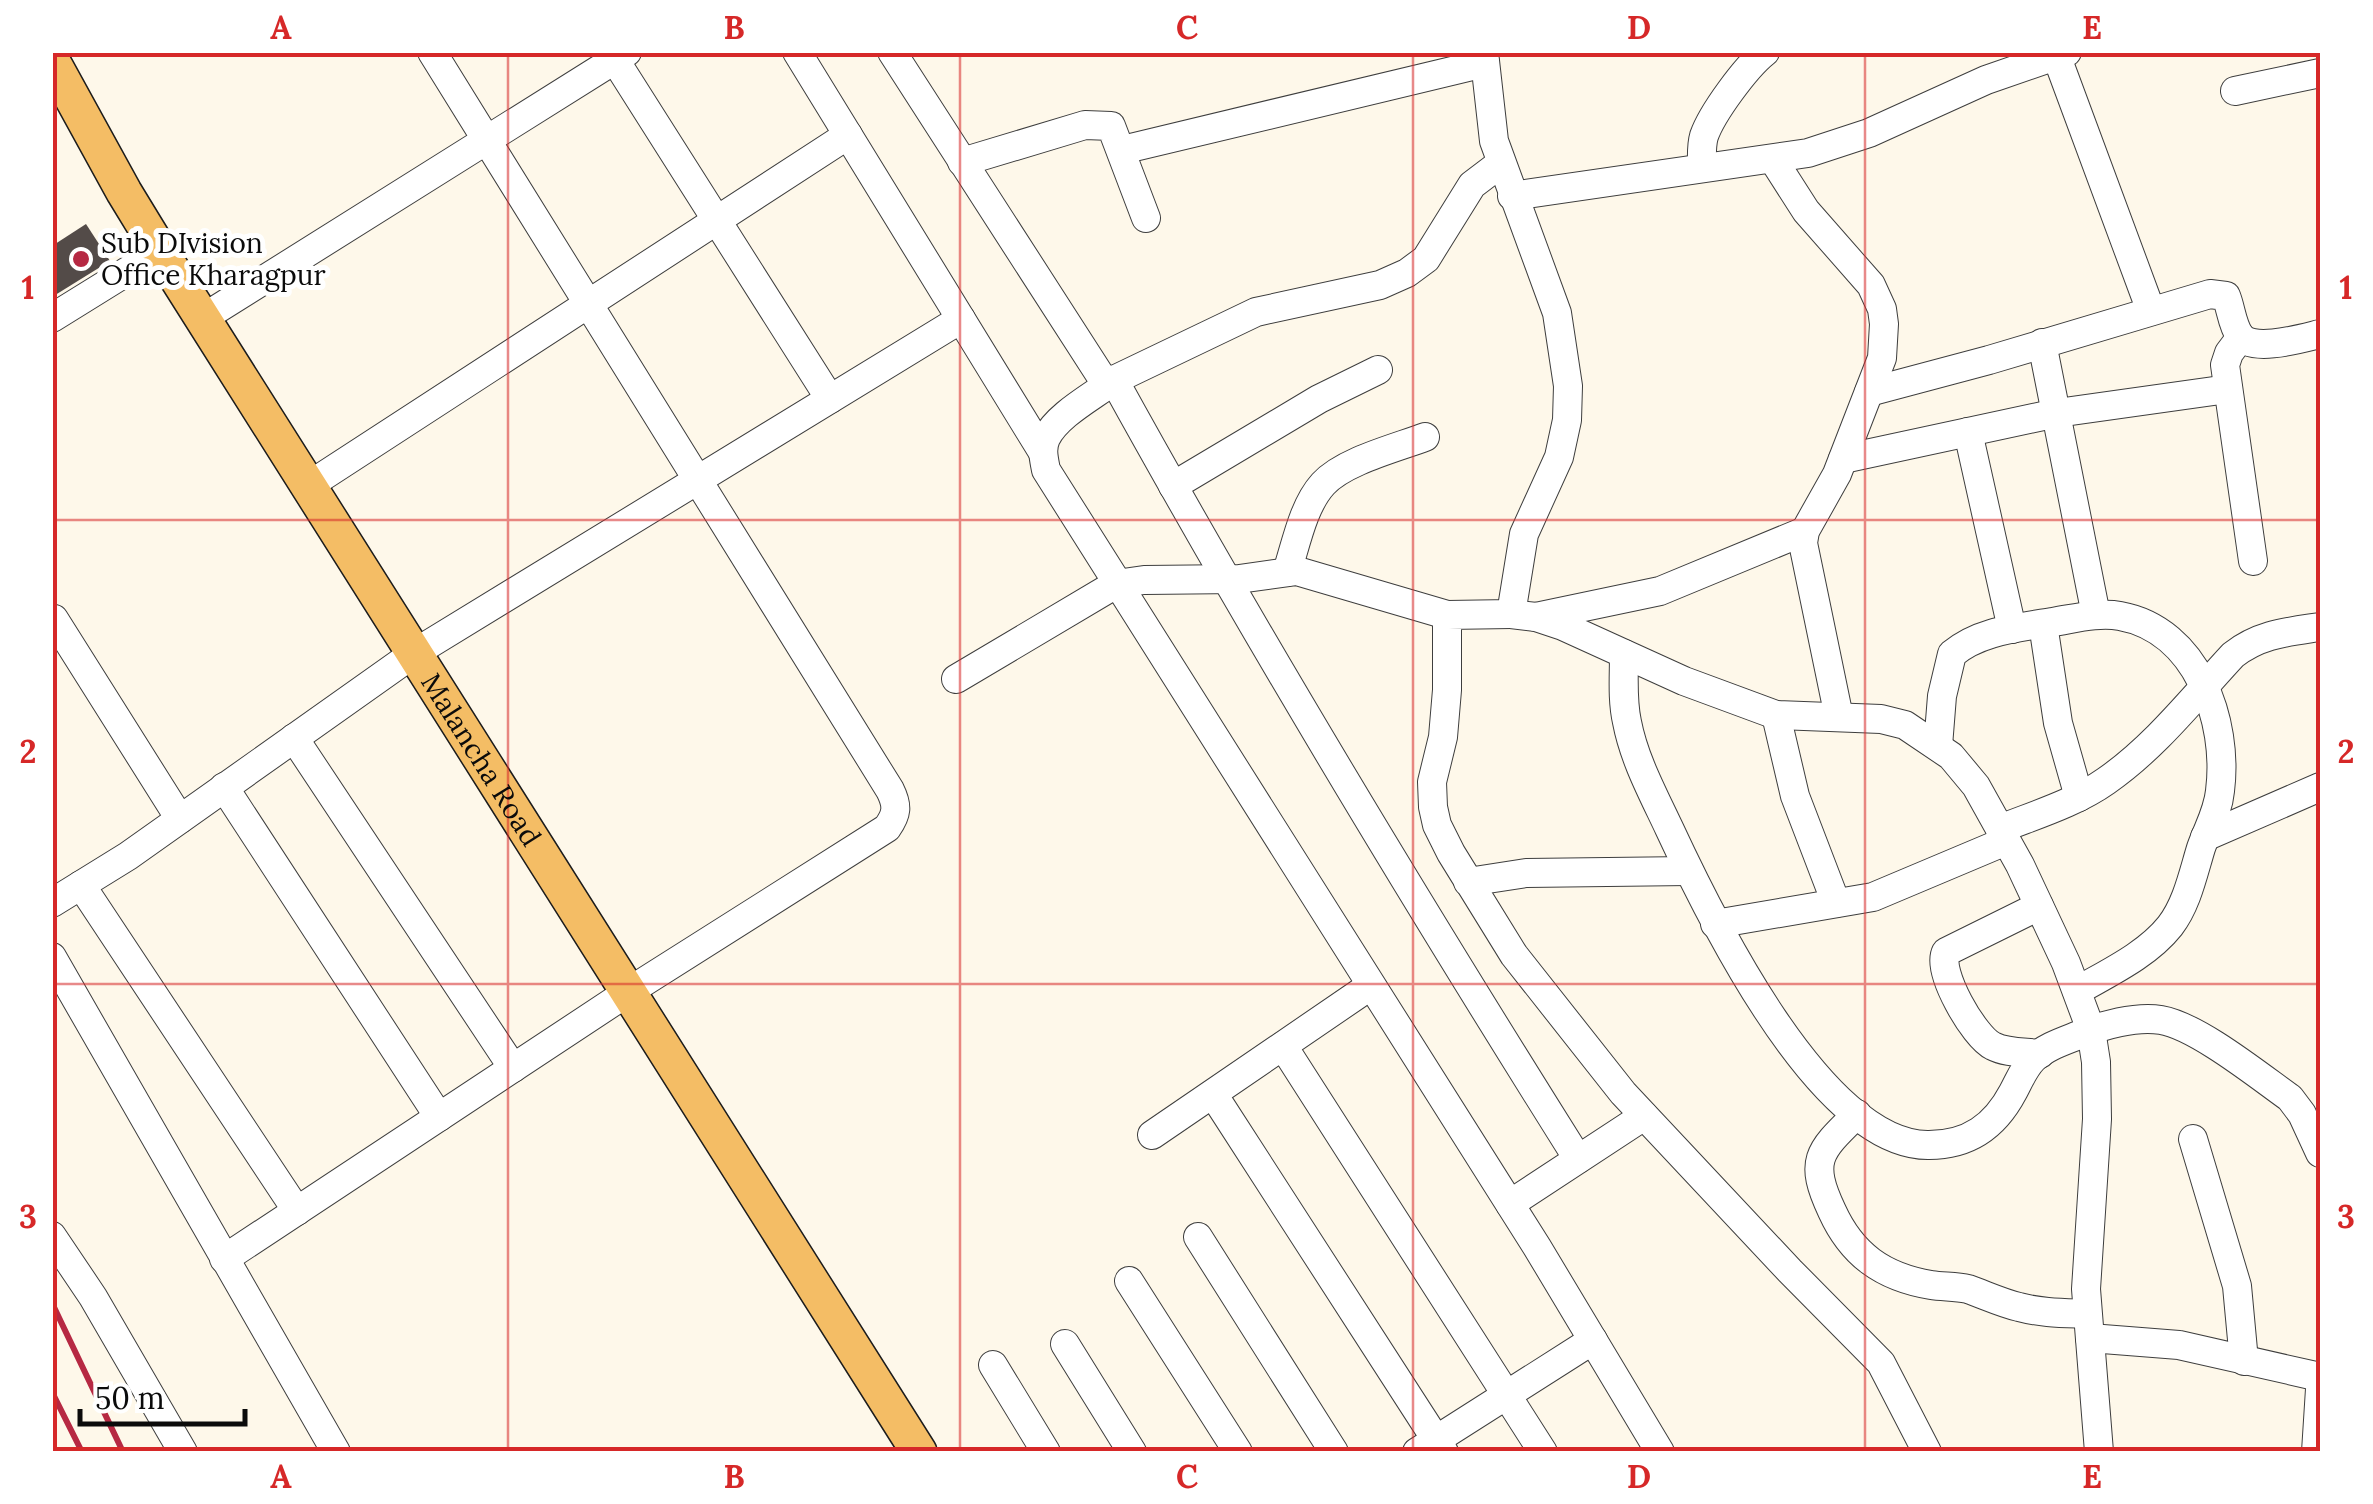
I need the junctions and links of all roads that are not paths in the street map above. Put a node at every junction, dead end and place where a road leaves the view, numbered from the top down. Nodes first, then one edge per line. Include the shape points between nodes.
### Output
1 (432, 52) edge
2 (797, 52) edge
3 (892, 52) edge
4 (1765, 52) edge
5 (2060, 54) edge
6 (621, 56) edge
7 (1485, 58) edge
8 (52, 61) edge
9 (2320, 73) edge
10 (2235, 91) dead end
11 (848, 136) junction
12 (487, 140) junction
13 (1122, 150) junction
14 (1774, 161) junction
15 (962, 162) junction
16 (1501, 162) junction
17 (1702, 168) junction
18 (1512, 196) junction
19 (1146, 218) dead end
20 (716, 221) junction
21 (160, 251) junction
22 (587, 305) junction
23 (2151, 311) junction
24 (52, 318) edge
25 (203, 318) junction
26 (960, 318) junction
27 (2320, 334) edge
28 (2241, 338) junction
29 (2042, 343) junction
30 (1378, 370) dead end
31 (1114, 380) junction
32 (2228, 389) junction
33 (1869, 392) junction
34 (830, 399) junction
35 (2056, 413) junction
36 (1968, 432) junction
37 (1425, 437) dead end
38 (1042, 451) junction
39 (1843, 459) junction
40 (696, 480) junction
41 (308, 486) junction
42 (1173, 486) junction
43 (1805, 531) junction
44 (2254, 561) dead end
45 (1286, 572) junction
46 (1224, 579) junction
47 (1116, 584) junction
48 (1446, 615) junction
49 (2096, 615) junction
50 (1523, 616) junction
51 (54, 619) edge
52 (2042, 624) junction
53 (2320, 628) edge
54 (2012, 629) junction
55 (413, 654) junction
56 (1624, 654) junction
57 (956, 679) dead end
58 (2206, 685) junction
59 (1776, 715) junction
60 (1839, 718) junction
61 (294, 738) junction
62 (1938, 746) junction
63 (2320, 787) edge
64 (224, 788) junction
65 (2079, 797) junction
66 (180, 819) junction
67 (2003, 835) junction
68 (2205, 837) junction
69 (1689, 871) junction
70 (1468, 882) junction
71 (81, 886) junction
72 (1836, 903) junction
73 (52, 904) edge
74 (2039, 906) junction
75 (1715, 924) junction
76 (52, 957) edge
77 (1370, 986) junction
78 (628, 992) junction
79 (2077, 992) junction
80 (2091, 1030) junction
81 (1283, 1046) junction
82 (2040, 1054) junction
83 (513, 1068) junction
84 (1213, 1094) junction
85 (1857, 1114) junction
86 (439, 1116) junction
87 (1644, 1116) junction
88 (1152, 1135) dead end
89 (2194, 1140) dead end
90 (2320, 1153) edge
91 (1578, 1160) junction
92 (1510, 1204) junction
93 (296, 1211) junction
94 (52, 1236) edge
95 (1198, 1237) dead end
96 (224, 1260) junction
97 (1129, 1281) dead end
98 (2089, 1326) junction
99 (1593, 1340) junction
100 (1065, 1344) dead end
101 (2244, 1361) junction
102 (994, 1364) dead end
103 (2320, 1377) edge
104 (2320, 1389) edge
105 (1507, 1394) junction
106 (1432, 1447) edge
107 (183, 1452) edge
108 (336, 1452) edge
109 (919, 1452) edge
110 (1046, 1452) edge
111 (1132, 1452) edge
112 (1238, 1452) edge
113 (1334, 1452) edge
114 (1543, 1452) edge
115 (1660, 1452) edge
116 (1927, 1452) edge
117 (2099, 1452) edge
118 (2316, 1452) edge

1 - 12 street
2 - 11 street
3 - 15 street
4 - 17 street via 1706,131
5 - 14 street via 1869,133
5 - 23 street
6 - 12 street
6 - 20 street
7 - 13 street
7 - 16 street
8 - 21 main road, Malancha Road
9 - 10 street
11 - 20 street
11 - 26 street
12 - 22 street
12 - 25 street
13 - 15 street via 1111,126 1085,125
13 - 19 street
14 - 17 street
14 - 33 street via 1878,297 1884,342
15 - 31 street via 1092,367
16 - 18 street
16 - 31 street via 1472,185 1426,259 1407,274 1256,312
17 - 18 street
18 - 50 street via 1557,313 1568,386 1559,458 1524,534
20 - 22 street
20 - 34 street
21 - 24 street
21 - 25 main road, Malancha Road
22 - 40 street
22 - 41 street
23 - 28 street via 2219,293
23 - 29 street
25 - 41 main road, Malancha Road
26 - 34 street
26 - 38 street
27 - 28 street via 2258,344
28 - 32 street via 2225,365
29 - 33 street
29 - 35 street
30 - 42 street
31 - 38 street via 1061,420
31 - 42 street
32 - 35 street
32 - 44 street
33 - 39 street
34 - 40 street
35 - 36 street
35 - 49 street
36 - 39 street
36 - 54 street
37 - 45 street via 1323,484
38 - 47 street via 1046,470
39 - 43 street
40 - 55 street
40 - 78 street via 890,790 896,816 887,828
41 - 55 main road, Malancha Road
42 - 46 street
43 - 50 street via 1660,591
43 - 60 street via 1805,559
45 - 46 street
45 - 48 street
46 - 47 street
46 - 91 street
47 - 57 street
47 - 77 street
48 - 50 street
48 - 70 street via 1447,690 1433,808
49 - 52 street
49 - 58 street via 2129,619 2166,637
50 - 56 street
51 - 66 street
52 - 54 street
52 - 65 street via 2058,723
53 - 58 street via 2249,643
54 - 62 street via 1978,637 1952,654
55 - 61 street
55 - 78 main road, Malancha Road
56 - 59 street
56 - 69 street via 1627,724
58 - 65 street via 2138,755
58 - 68 street via 2221,786
59 - 60 street
59 - 72 street via 1795,796
60 - 62 street via 1905,725
61 - 64 street
61 - 83 street
62 - 67 street via 1976,786
63 - 68 street
64 - 66 street
64 - 86 street
65 - 67 street
66 - 71 street
67 - 72 street via 1873,897
67 - 74 street
68 - 79 street via 2173,923 2129,961
69 - 70 street via 1526,873
69 - 75 street
70 - 87 street via 1514,955
71 - 73 street
71 - 93 street
72 - 75 street
74 - 79 street
74 - 82 street via 1942,959 1986,1042
75 - 85 street via 1795,1050
76 - 96 street
77 - 81 street
77 - 92 street
78 - 83 street
78 - 109 main road, Malancha Road
79 - 80 street
80 - 82 street
80 - 90 street via 2159,1020 2182,1026 2290,1098
80 - 98 street via 2097,1119
81 - 84 street
81 - 105 street
82 - 85 street via 1993,1122 1960,1141 1913,1143
83 - 86 street
84 - 88 street
84 - 106 street
85 - 98 street via 1827,1144 1817,1169 1855,1250 1907,1280 1964,1288
86 - 93 street
87 - 91 street
87 - 116 street via 1881,1363
89 - 101 street via 2237,1286
91 - 92 street
92 - 99 street
93 - 96 street
94 - 107 street
95 - 113 street
96 - 108 street
97 - 112 street
98 - 101 street
98 - 117 street
99 - 105 street
99 - 115 street
100 - 111 street
101 - 103 street
102 - 110 street
104 - 118 street
105 - 106 street
105 - 114 street

